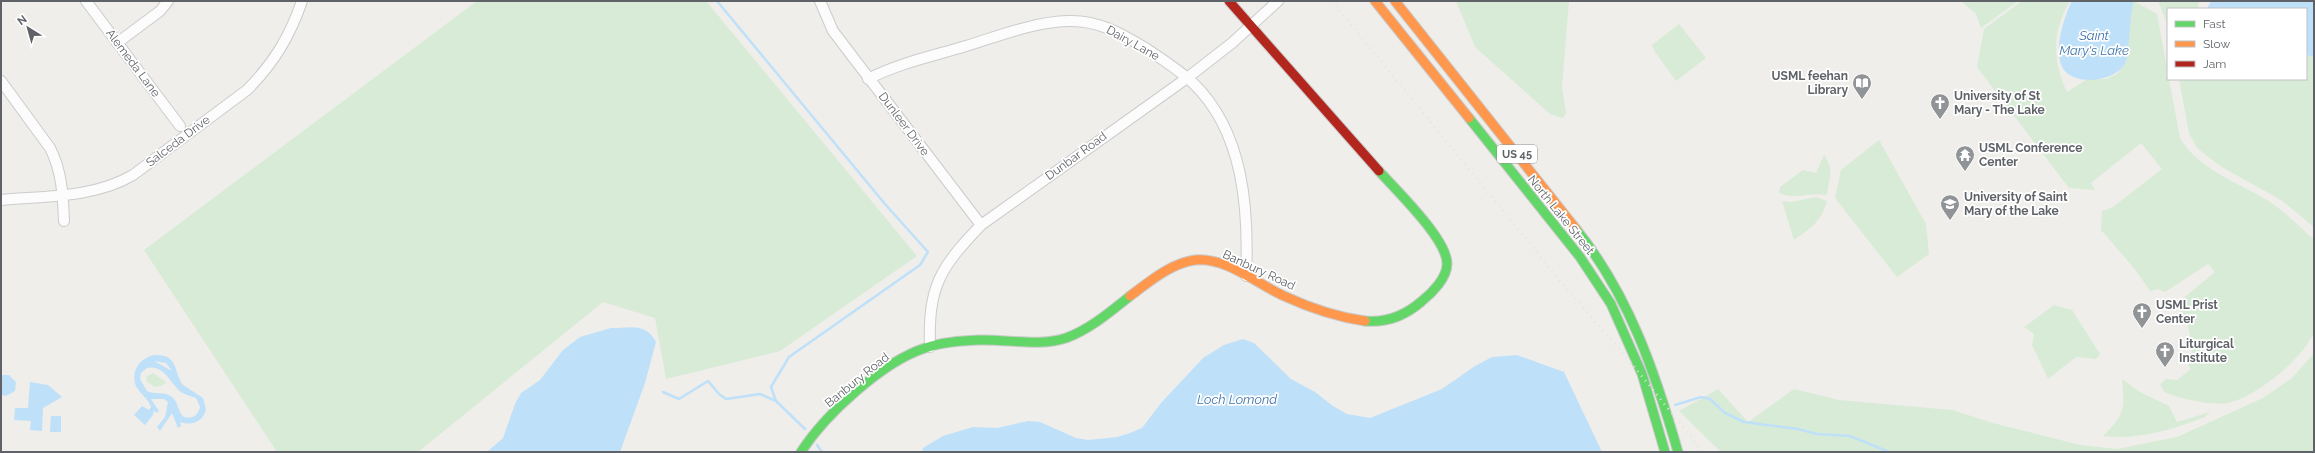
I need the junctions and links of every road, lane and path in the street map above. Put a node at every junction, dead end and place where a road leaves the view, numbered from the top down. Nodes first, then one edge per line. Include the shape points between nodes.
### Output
1 (86, 1) edge
2 (168, 1) edge
3 (302, 1) edge
4 (820, 1) edge
5 (1229, 1) edge
6 (1278, 1) edge
7 (1375, 1) edge
8 (1395, 1) edge
9 (1250, 26) junction
10 (117, 43) junction
11 (1187, 78) junction
12 (868, 79) junction
13 (1, 82) edge
14 (180, 126) dead end
15 (63, 195) junction
16 (1, 200) edge
17 (64, 221) dead end
18 (981, 225) junction
19 (1246, 276) junction
20 (930, 347) junction
21 (802, 452) edge
22 (1665, 452) edge
23 (1678, 452) edge

1 - 10 street, Alemeda Lane
2 - 10 street
3 - 15 street, Salceda Drive via 281,50 272,64 247,90 121,182 96,191
4 - 12 street, Dunleer Drive via 828,22
5 - 9 street, Banbury Road
6 - 9 street, Dunbar Road
7 - 22 street, North Lake Street / US 45 via 1603,289 1635,352
8 - 23 street, North Lake Street / US 45 via 1581,233 1612,277 1631,313 1650,359
9 - 11 street, Dunbar Road
9 - 19 street, Banbury Road via 1425,224 1445,251 1447,261 1446,270 1439,284 1426,297 1399,315 1379,322 1350,318 1314,307 1276,293
10 - 14 street, Alemeda Lane
11 - 12 street, Dairy Lane via 1123,34 1107,27 1069,21 1016,31 893,68
11 - 18 street, Dunbar Road
11 - 19 street, Dairy Lane via 1211,105 1235,154 1244,194
12 - 18 street, Dunleer Drive
13 - 15 street via 50,148 59,168
15 - 16 street, Salceda Drive
15 - 17 street
18 - 20 street, Dunbar Road via 957,250 937,282 933,295
19 - 20 street, Banbury Road via 1210,260 1184,261 1164,272 1092,326 1075,335 1056,341 979,340
20 - 21 street, Banbury Road via 908,356 873,379 831,416

